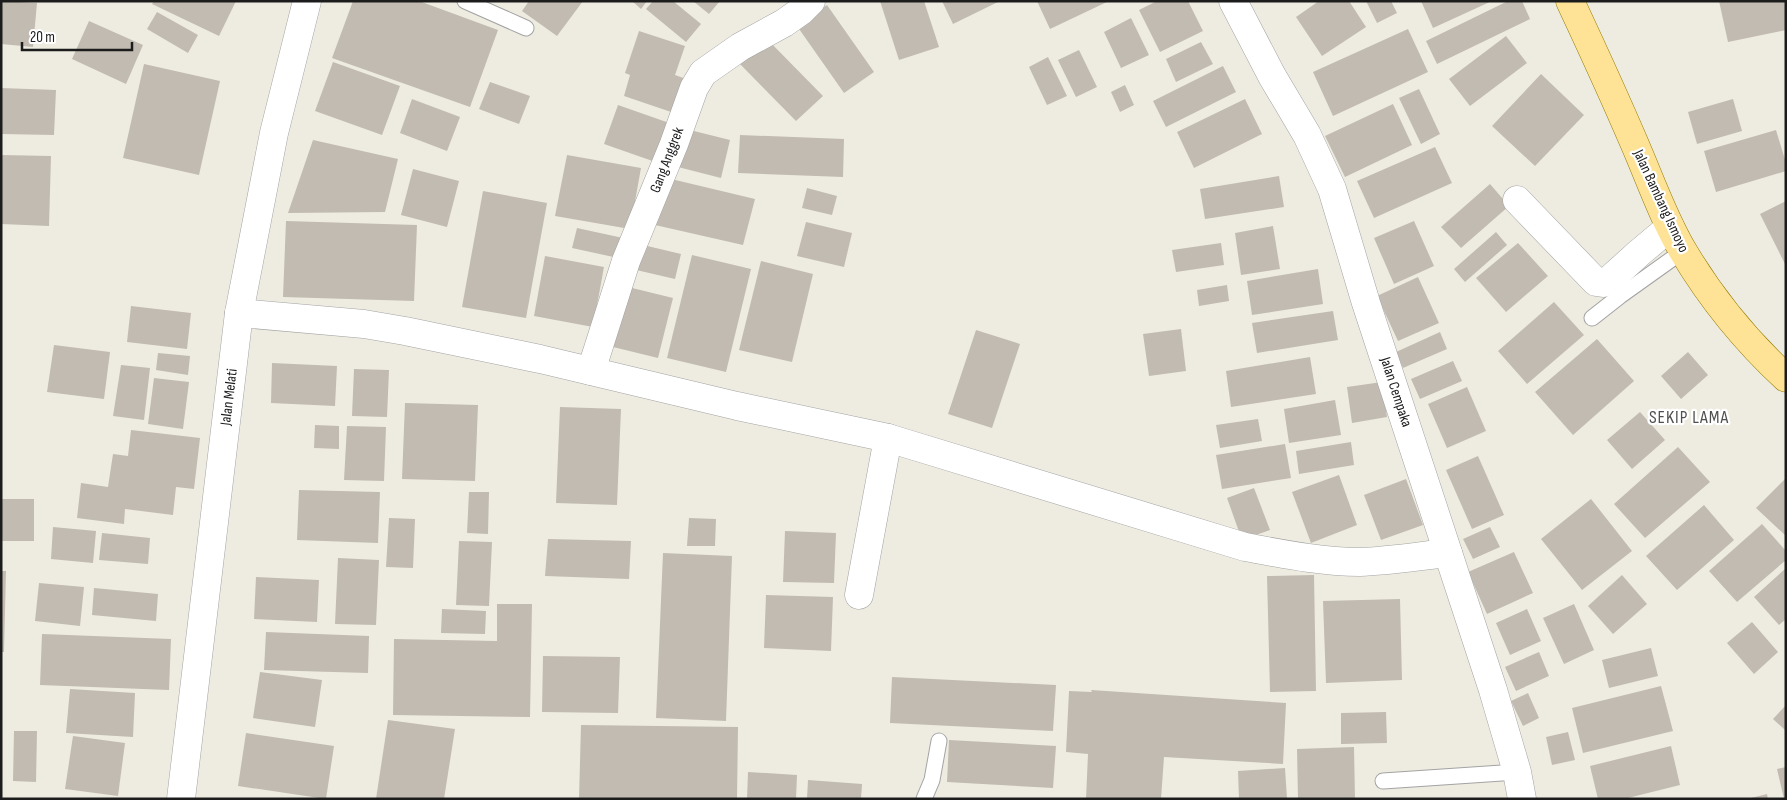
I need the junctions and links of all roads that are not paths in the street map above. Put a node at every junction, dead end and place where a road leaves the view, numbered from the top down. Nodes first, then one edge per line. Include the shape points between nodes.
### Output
1 (307, 1) edge
2 (465, 1) edge
3 (811, 1) edge
4 (1233, 1) edge
5 (1570, 1) edge
6 (526, 28) dead end
7 (1517, 200) dead end
8 (1670, 227) junction
9 (1683, 251) junction
10 (1647, 262) junction
11 (1614, 288) junction
12 (239, 313) junction
13 (1592, 318) dead end
14 (591, 371) junction
15 (1786, 378) edge
16 (888, 438) junction
17 (1448, 553) junction
18 (859, 595) dead end
19 (939, 741) dead end
20 (1517, 772) junction
21 (1384, 781) dead end
22 (181, 799) edge
23 (924, 799) edge
24 (1522, 799) edge

1 - 12 street, Jalan Melati via 274,133
2 - 6 lane
3 - 14 street, Gang Anggrek via 784,23 703,73 694,88 626,261
4 - 17 street, Jalan Cempaka via 1307,135 1332,189
5 - 8 main road, Jalan Bambang Ismoyo
7 - 11 street via 1596,282
8 - 9 main road, Jalan Bambang Ismoyo
8 - 10 street
9 - 10 lane
9 - 15 main road, Jalan Bambang Ismoyo via 1710,292 1763,357
10 - 11 street
11 - 13 lane
12 - 14 street via 405,330
12 - 22 street, Jalan Melati
14 - 16 street
16 - 17 street via 1245,547 1278,554 1361,562
16 - 18 street
17 - 20 street, Jalan Cempaka
19 - 23 lane via 932,780
20 - 21 lane
20 - 24 street, Jalan Cempaka

